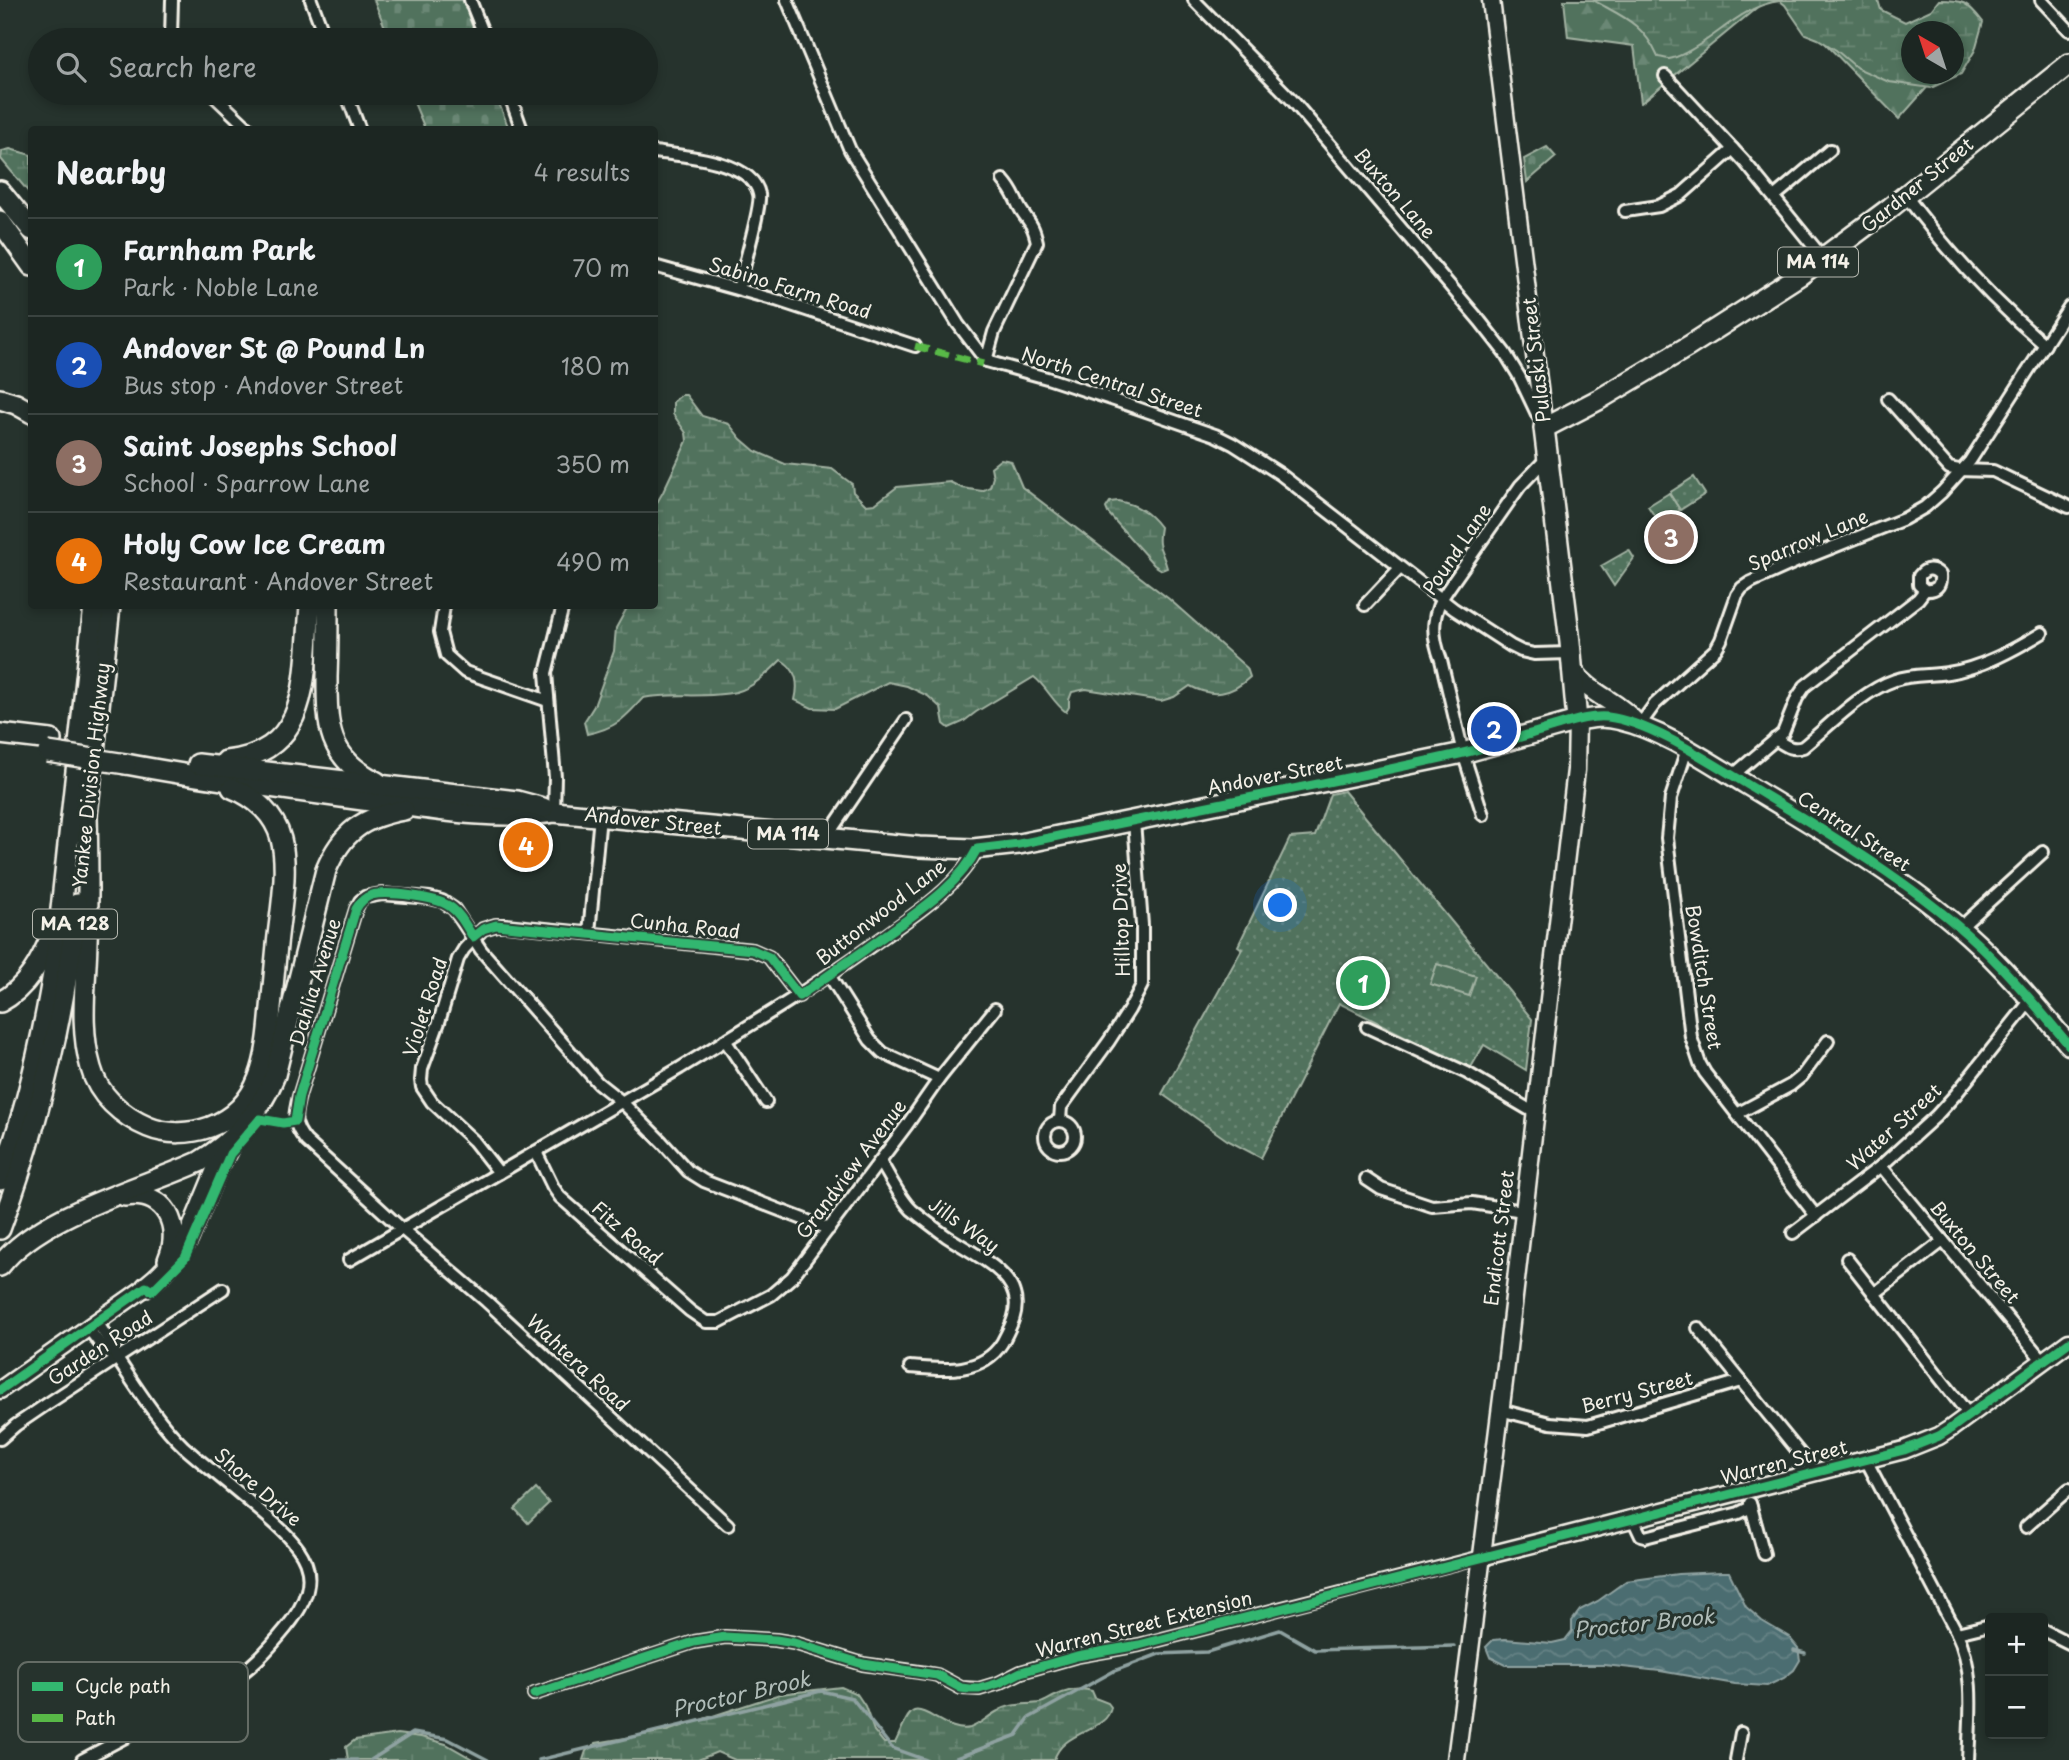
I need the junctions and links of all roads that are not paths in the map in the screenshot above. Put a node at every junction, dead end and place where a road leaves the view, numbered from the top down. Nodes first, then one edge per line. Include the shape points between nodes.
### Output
1 (172, 0) edge
2 (311, 0) edge
3 (470, 0) edge
4 (787, 0) edge
5 (1194, 0) edge
6 (1491, 0) edge
7 (2042, 0) edge
8 (171, 28) edge
9 (322, 28) edge
10 (481, 28) edge
11 (2069, 30) edge
12 (2069, 64) edge
13 (1665, 76) dead end
14 (224, 105) edge
15 (351, 105) edge
16 (513, 105) edge
17 (246, 126) edge
18 (358, 126) edge
19 (521, 126) edge
20 (1733, 149) junction
21 (1829, 150) dead end
22 (658, 153) edge
23 (0, 179) edge
24 (1003, 180) dead end
25 (0, 191) edge
26 (1906, 196) junction
27 (1774, 197) junction
28 (28, 208) edge
29 (1625, 211) dead end
30 (0, 221) edge
31 (28, 225) edge
32 (1823, 258) junction
33 (28, 260) edge
34 (658, 268) edge
35 (738, 289) junction
36 (2069, 307) edge
37 (2045, 345) junction
38 (915, 346) dead end
39 (986, 360) junction
40 (0, 399) edge
41 (1888, 399) dead end
42 (28, 411) edge
43 (1544, 428) junction
44 (1546, 459) junction
45 (1960, 470) junction
46 (2069, 507) edge
47 (1400, 568) junction
48 (1925, 590) dead end
49 (1441, 598) junction
50 (1365, 605) dead end
51 (81, 609) edge
52 (105, 609) edge
53 (106, 609) edge
54 (310, 609) edge
55 (328, 609) edge
56 (444, 609) edge
57 (562, 609) edge
58 (2042, 633) dead end
59 (1572, 661) junction
60 (84, 688) junction
61 (548, 701) junction
62 (906, 720) dead end
63 (1577, 721) junction
64 (1638, 726) junction
65 (0, 734) edge
66 (1775, 739) junction
67 (49, 746) junction
68 (0, 748) edge
69 (1687, 749) junction
70 (1463, 753) junction
71 (183, 769) junction
72 (1732, 776) junction
73 (394, 788) junction
74 (431, 809) junction
75 (554, 812) junction
76 (87, 814) junction
77 (1483, 815) dead end
78 (600, 816) junction
79 (1134, 821) junction
80 (826, 838) junction
81 (977, 849) junction
82 (2043, 852) dead end
83 (65, 871) junction
84 (1960, 928) junction
85 (589, 933) junction
86 (473, 937) junction
87 (829, 975) junction
88 (799, 996) junction
89 (2031, 1000) junction
90 (0, 1002) edge
91 (995, 1009) dead end
92 (1367, 1027) dead end
93 (725, 1040) junction
94 (1828, 1041) dead end
95 (2069, 1045) edge
96 (939, 1079) junction
97 (622, 1102) junction
98 (766, 1102) dead end
99 (1535, 1113) junction
100 (1737, 1114) junction
101 (1060, 1120) dead end
102 (235, 1136) junction
103 (536, 1152) junction
104 (880, 1161) junction
105 (1881, 1166) junction
106 (499, 1173) junction
107 (0, 1180) edge
108 (1366, 1180) dead end
109 (113, 1197) junction
110 (1523, 1211) junction
111 (1816, 1216) junction
112 (0, 1229) edge
113 (402, 1229) junction
114 (829, 1229) junction
115 (1793, 1233) dead end
116 (1943, 1241) junction
117 (1847, 1259) dead end
118 (349, 1260) dead end
119 (0, 1266) edge
120 (146, 1287) junction
121 (223, 1289) dead end
122 (1874, 1294) junction
123 (713, 1322) joint
124 (93, 1325) junction
125 (1698, 1328) dead end
126 (2069, 1342) edge
127 (116, 1357) junction
128 (2043, 1361) junction
129 (910, 1367) dead end
130 (1741, 1381) junction
131 (0, 1390) edge
132 (1500, 1410) junction
133 (1969, 1415) junction
134 (0, 1439) edge
135 (1866, 1460) junction
136 (1816, 1473) junction
137 (1748, 1490) junction
138 (2068, 1492) edge
139 (1751, 1507) junction
140 (1633, 1518) junction
141 (728, 1525) dead end
142 (2026, 1527) dead end
143 (1763, 1555) dead end
144 (1481, 1557) junction
145 (1985, 1626) edge
146 (2048, 1632) edge
147 (1957, 1633) junction
148 (2069, 1643) edge
149 (248, 1670) edge
150 (534, 1694) dead end
151 (1741, 1733) dead end
152 (116, 1742) edge
153 (82, 1760) edge
154 (1456, 1760) edge
155 (1736, 1760) edge
156 (1968, 1760) edge

1 - 8 street
2 - 9 street
3 - 10 street
4 - 39 street via 850,150 958,324
5 - 43 street, Buxton Lane via 1292,100 1480,321 1519,376
6 - 43 street, Pulaski Street
7 - 11 street
12 - 26 highway, Gardner Street / MA 114
13 - 20 street
14 - 17 street
15 - 18 street
16 - 19 street
20 - 27 street
20 - 29 street via 1681,195 1658,206
21 - 27 street
22 - 35 street via 726,164 751,177 760,195
23 - 28 highway
24 - 39 street via 1034,226 1037,242 994,332
25 - 31 highway
26 - 32 highway, Gardner Street / MA 114
26 - 37 street via 1955,258
27 - 32 street
30 - 33 highway
32 - 43 highway, Gardner Street / MA 114 via 1689,346
34 - 35 street, Sabino Farm Road
35 - 38 street, Sabino Farm Road
36 - 37 street, Sparrow Lane
37 - 45 street, Sparrow Lane
39 - 47 street, North Central Street via 1225,439 1280,474
40 - 42 highway
41 - 45 street via 1949,468
43 - 44 highway, Pulaski Street
44 - 49 street, Pound Lane via 1520,486
44 - 59 highway, Pulaski Street
45 - 46 street via 1993,471
45 - 64 street, Sparrow Lane via 1933,501 1905,519 1742,588 1716,649 1655,704
47 - 49 street, North Central Street
47 - 50 street
48 - 66 street via 1805,686 1787,727
49 - 59 street, North Central Street via 1521,651
49 - 70 street, Pound Lane via 1434,638
51 - 60 highway
52 - 60 highway, Yankee Division Highway / MA 128
53 - 76 highway, Yankee Division Highway / MA 128
54 - 71 highway via 302,688 285,733 251,757
55 - 73 highway via 330,731 352,766
56 - 61 street via 440,632 446,655 465,672
57 - 61 street via 545,673
58 - 66 street via 1962,670 1887,683 1803,747 1788,748
59 - 63 highway, Pulaski Street
59 - 64 main road via 1589,689 1617,705
60 - 83 highway, Yankee Division Highway / MA 128
61 - 75 street
62 - 80 street
63 - 64 main road, Central Street via 1600,717
63 - 70 highway, Andover Street / MA 114
63 - 99 street, Endicott Street via 1576,770
64 - 69 main road, Central Street
65 - 67 highway, Andover Street / MA 114
66 - 72 street
67 - 68 highway, Andover Street / MA 114
67 - 71 highway, Andover Street / MA 114, bridge
69 - 72 main road, Central Street
69 - 100 street, Bowditch Street via 1671,798 1667,838 1691,1037 1700,1064
70 - 77 street, Pound Lane
70 - 79 highway, Andover Street / MA 114
71 - 73 highway, Andover Street / MA 114
71 - 74 highway, Andover Street / MA 114
71 - 76 highway via 260,804 276,826 284,854 265,1060 246,1101 226,1119 200,1130 150,1128 118,1110 92,1072 84,1020
72 - 84 main road, Central Street via 1879,867
73 - 75 highway, Andover Street / MA 114 via 517,801
74 - 75 highway, Andover Street / MA 114 via 502,815
74 - 102 highway via 391,812 361,824 332,854 275,1075 262,1103
75 - 78 highway, Andover Street / MA 114
76 - 112 highway, Yankee Division Highway / MA 128 via 71,957 54,1051 24,1162
78 - 80 highway, Andover Street / MA 114
78 - 85 street
79 - 81 highway, Andover Street / MA 114
79 - 101 street, Hilltop Drive via 1142,985 1061,1107
80 - 81 highway, Andover Street / MA 114
81 - 87 street, Buttonwood Lane via 965,869 943,890
82 - 84 street
83 - 90 highway via 47,947 34,972
83 - 107 highway, Yankee Division Highway / MA 128 via 44,1027 26,1103
84 - 89 main road, Central Street
85 - 86 street via 496,925
85 - 88 street, Cunha Road via 753,950 769,957
86 - 97 street via 598,1083
86 - 106 street, Violet Road via 458,959 421,1080 432,1102 474,1141
86 - 113 street, Dahlia Avenue via 454,909 442,901 382,894 360,901 299,1096 295,1121 301,1135
87 - 88 street, Buttonwood Lane
87 - 96 street via 876,1047
88 - 93 street, Buttonwood Lane
89 - 95 main road, Central Street
89 - 105 street, Water Street via 1950,1101
91 - 96 street, Grandview Avenue
92 - 99 street via 1466,1073
93 - 97 street, Buttonwood Lane
93 - 98 street
94 - 100 street via 1791,1085
96 - 104 street, Grandview Avenue
97 - 103 street, Buttonwood Lane
97 - 114 street via 695,1177
99 - 110 street, Endicott Street
100 - 111 street, Bowditch Street
102 - 109 highway via 199,1162
102 - 120 highway via 181,1252
103 - 106 street, Buttonwood Lane
103 - 123 street, Fitz Road via 560,1197 690,1311
104 - 114 street, Grandview Avenue
104 - 129 street, Jills Way via 909,1208 990,1263 1014,1293 1015,1317 996,1353 987,1360 944,1371
105 - 111 street, Water Street
105 - 116 street, Buxton Street
106 - 113 street, Buttonwood Lane
108 - 110 street via 1432,1206 1472,1203
109 - 119 highway via 43,1229
109 - 120 highway via 144,1195 154,1199 172,1224 171,1255
110 - 132 street, Endicott Street
111 - 115 street, Water Street
113 - 118 street, Buttonwood Lane
113 - 141 street, Wahtera Road
114 - 123 street, Grandview Avenue via 779,1290
116 - 122 street
116 - 128 street, Buxton Street
117 - 122 street
120 - 124 street
121 - 127 street, Garden Road
122 - 133 street
124 - 127 street, Shore Drive via 103,1348
124 - 131 street
125 - 130 street
126 - 128 street, Warren Street
127 - 134 street, Garden Road
127 - 149 street, Shore Drive via 172,1435 279,1526 298,1546 307,1567 308,1589 299,1611
128 - 133 street, Warren Street
130 - 132 street, Berry Street via 1588,1426 1550,1423
130 - 136 street
132 - 144 street, Endicott Street
133 - 135 street, Warren Street via 1928,1441
135 - 136 street, Warren Street
135 - 147 street
136 - 137 street, Warren Street
137 - 139 street
137 - 140 street, Warren Street
138 - 142 street
139 - 140 street via 1645,1537
139 - 143 street
140 - 144 street, Warren Street
144 - 150 street, Warren Street Extension via 1139,1645 1077,1656 979,1689 961,1688 937,1675 863,1664 794,1643 724,1637 694,1642
144 - 154 street, Endicott Street
145 - 147 street
146 - 148 street
147 - 156 street via 1968,1668
151 - 155 street
152 - 153 street, Shore Drive

